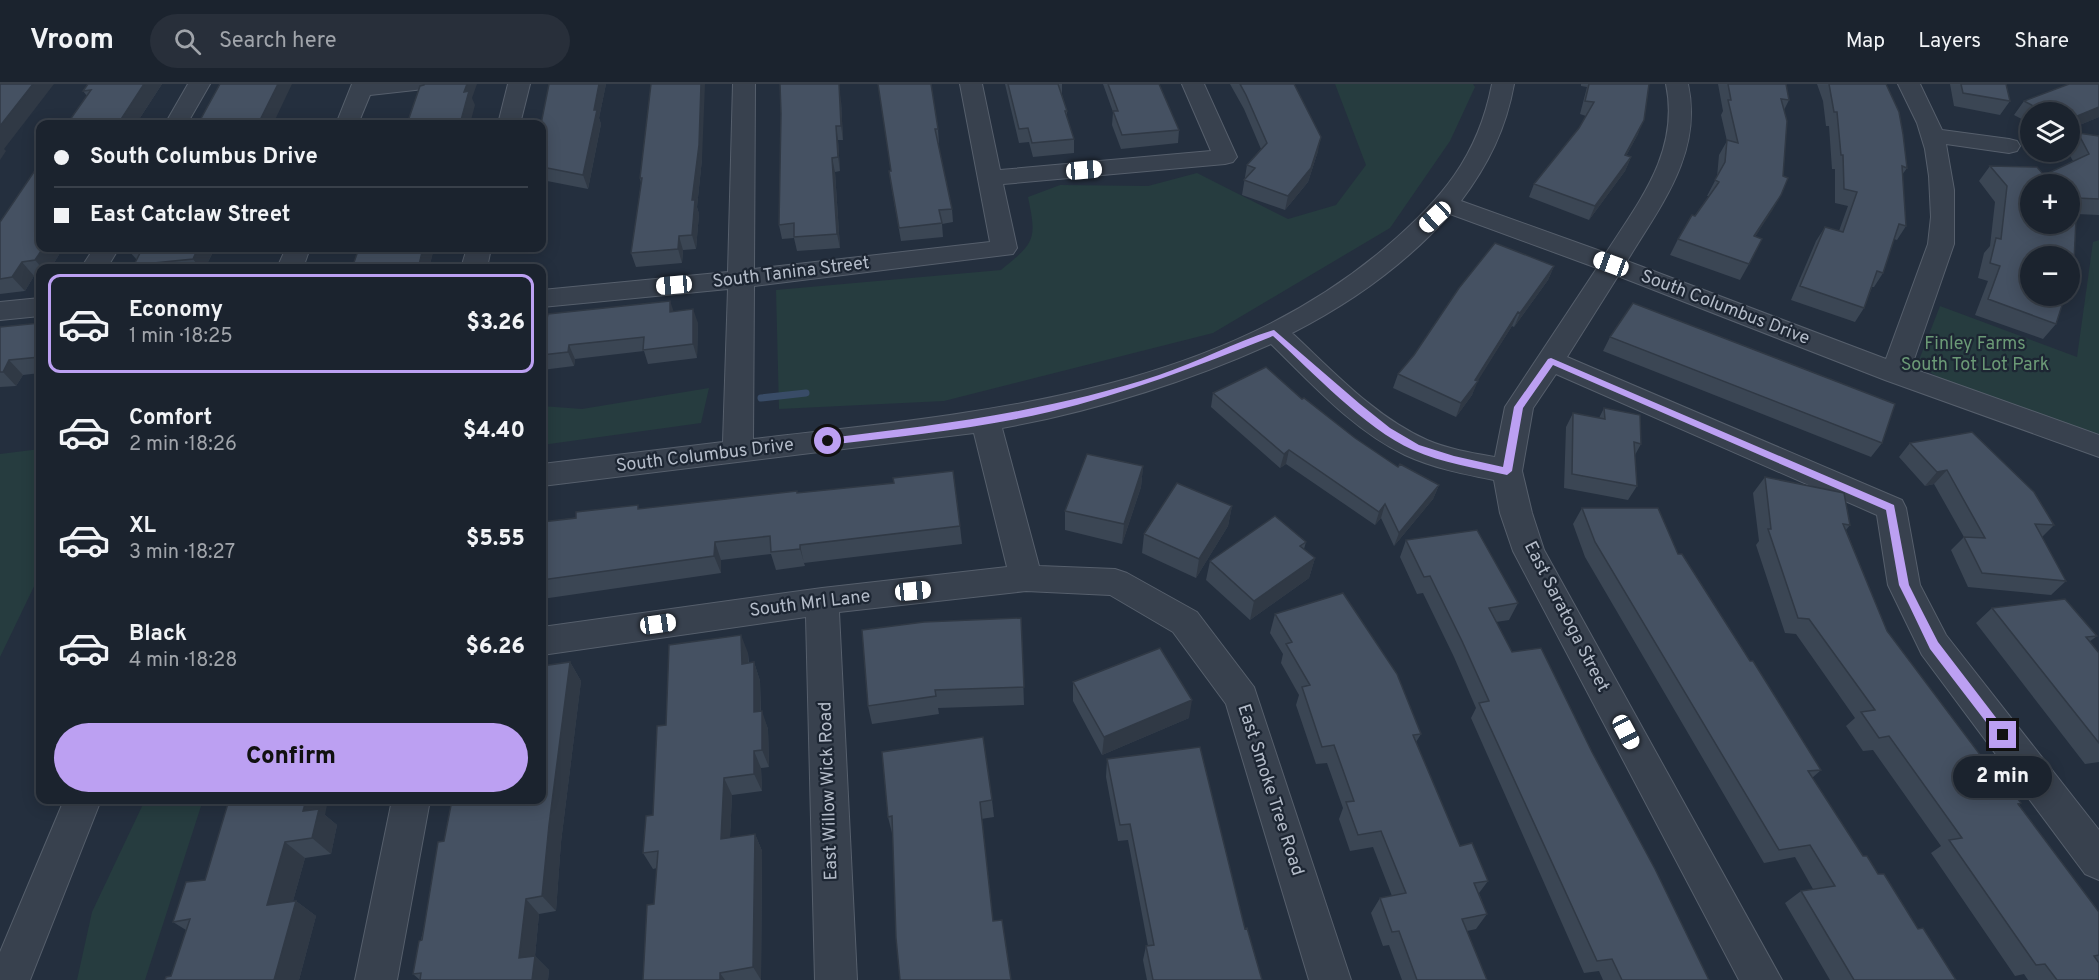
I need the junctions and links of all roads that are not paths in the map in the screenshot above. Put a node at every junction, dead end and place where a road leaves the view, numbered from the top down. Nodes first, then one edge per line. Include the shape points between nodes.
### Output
1 (199, 84) edge
2 (416, 84) edge
3 (519, 84) edge
4 (744, 84) edge
5 (971, 84) edge
6 (1193, 84) edge
7 (1503, 84) edge
8 (1677, 84) edge
9 (1910, 84) edge
10 (362, 86) edge
11 (178, 120) edge
12 (349, 120) edge
13 (510, 120) edge
14 (1933, 135) junction
15 (2008, 146) dead end
16 (991, 178) junction
17 (1448, 205) junction
18 (1611, 264) junction
19 (741, 279) junction
20 (546, 298) edge
21 (36, 307) edge
22 (0, 311) edge
23 (1274, 332) junction
24 (1551, 361) junction
25 (1895, 373) junction
26 (985, 422) junction
27 (2099, 446) edge
28 (738, 451) junction
29 (1507, 471) junction
30 (546, 475) edge
31 (1026, 578) junction
32 (1115, 582) joint
33 (822, 601) junction
34 (546, 640) edge
35 (80, 804) edge
36 (410, 804) edge
37 (2099, 861) edge
38 (9, 980) edge
39 (376, 980) edge
40 (836, 980) edge
41 (1330, 980) edge
42 (1761, 980) edge

1 - 11 street
2 - 10 street
3 - 13 street
4 - 19 street
5 - 16 street
6 - 16 street via 1225,157
7 - 17 street via 1486,145
8 - 18 street, East Saratoga Street via 1681,103 1675,154 1661,186
9 - 14 street
10 - 12 street
14 - 15 street
14 - 25 street via 1944,196 1941,244
16 - 19 street, South Tanina Street via 1004,248
17 - 18 street, South Columbus Drive
17 - 23 street, South Columbus Drive via 1350,289
18 - 24 street, East Saratoga Street
18 - 25 street, South Columbus Drive
19 - 20 street, South Tanina Street
19 - 28 street
21 - 22 street
23 - 26 street, South Columbus Drive via 1162,377
23 - 29 street via 1357,407 1416,448
24 - 29 street, East Saratoga Street via 1519,407
24 - 37 street via 1891,508 1904,585 1934,645
25 - 27 street, South Columbus Drive
26 - 28 street, South Columbus Drive
26 - 31 street
28 - 30 street, South Columbus Drive
29 - 42 street, East Saratoga Street via 1529,551
31 - 32 street, South Mrl Lane
31 - 33 street, South Mrl Lane
32 - 41 street, East Smoke Tree Road via 1185,622 1242,698
33 - 34 street, South Mrl Lane
33 - 40 street, East Willow Wick Road
35 - 38 street
36 - 39 street

